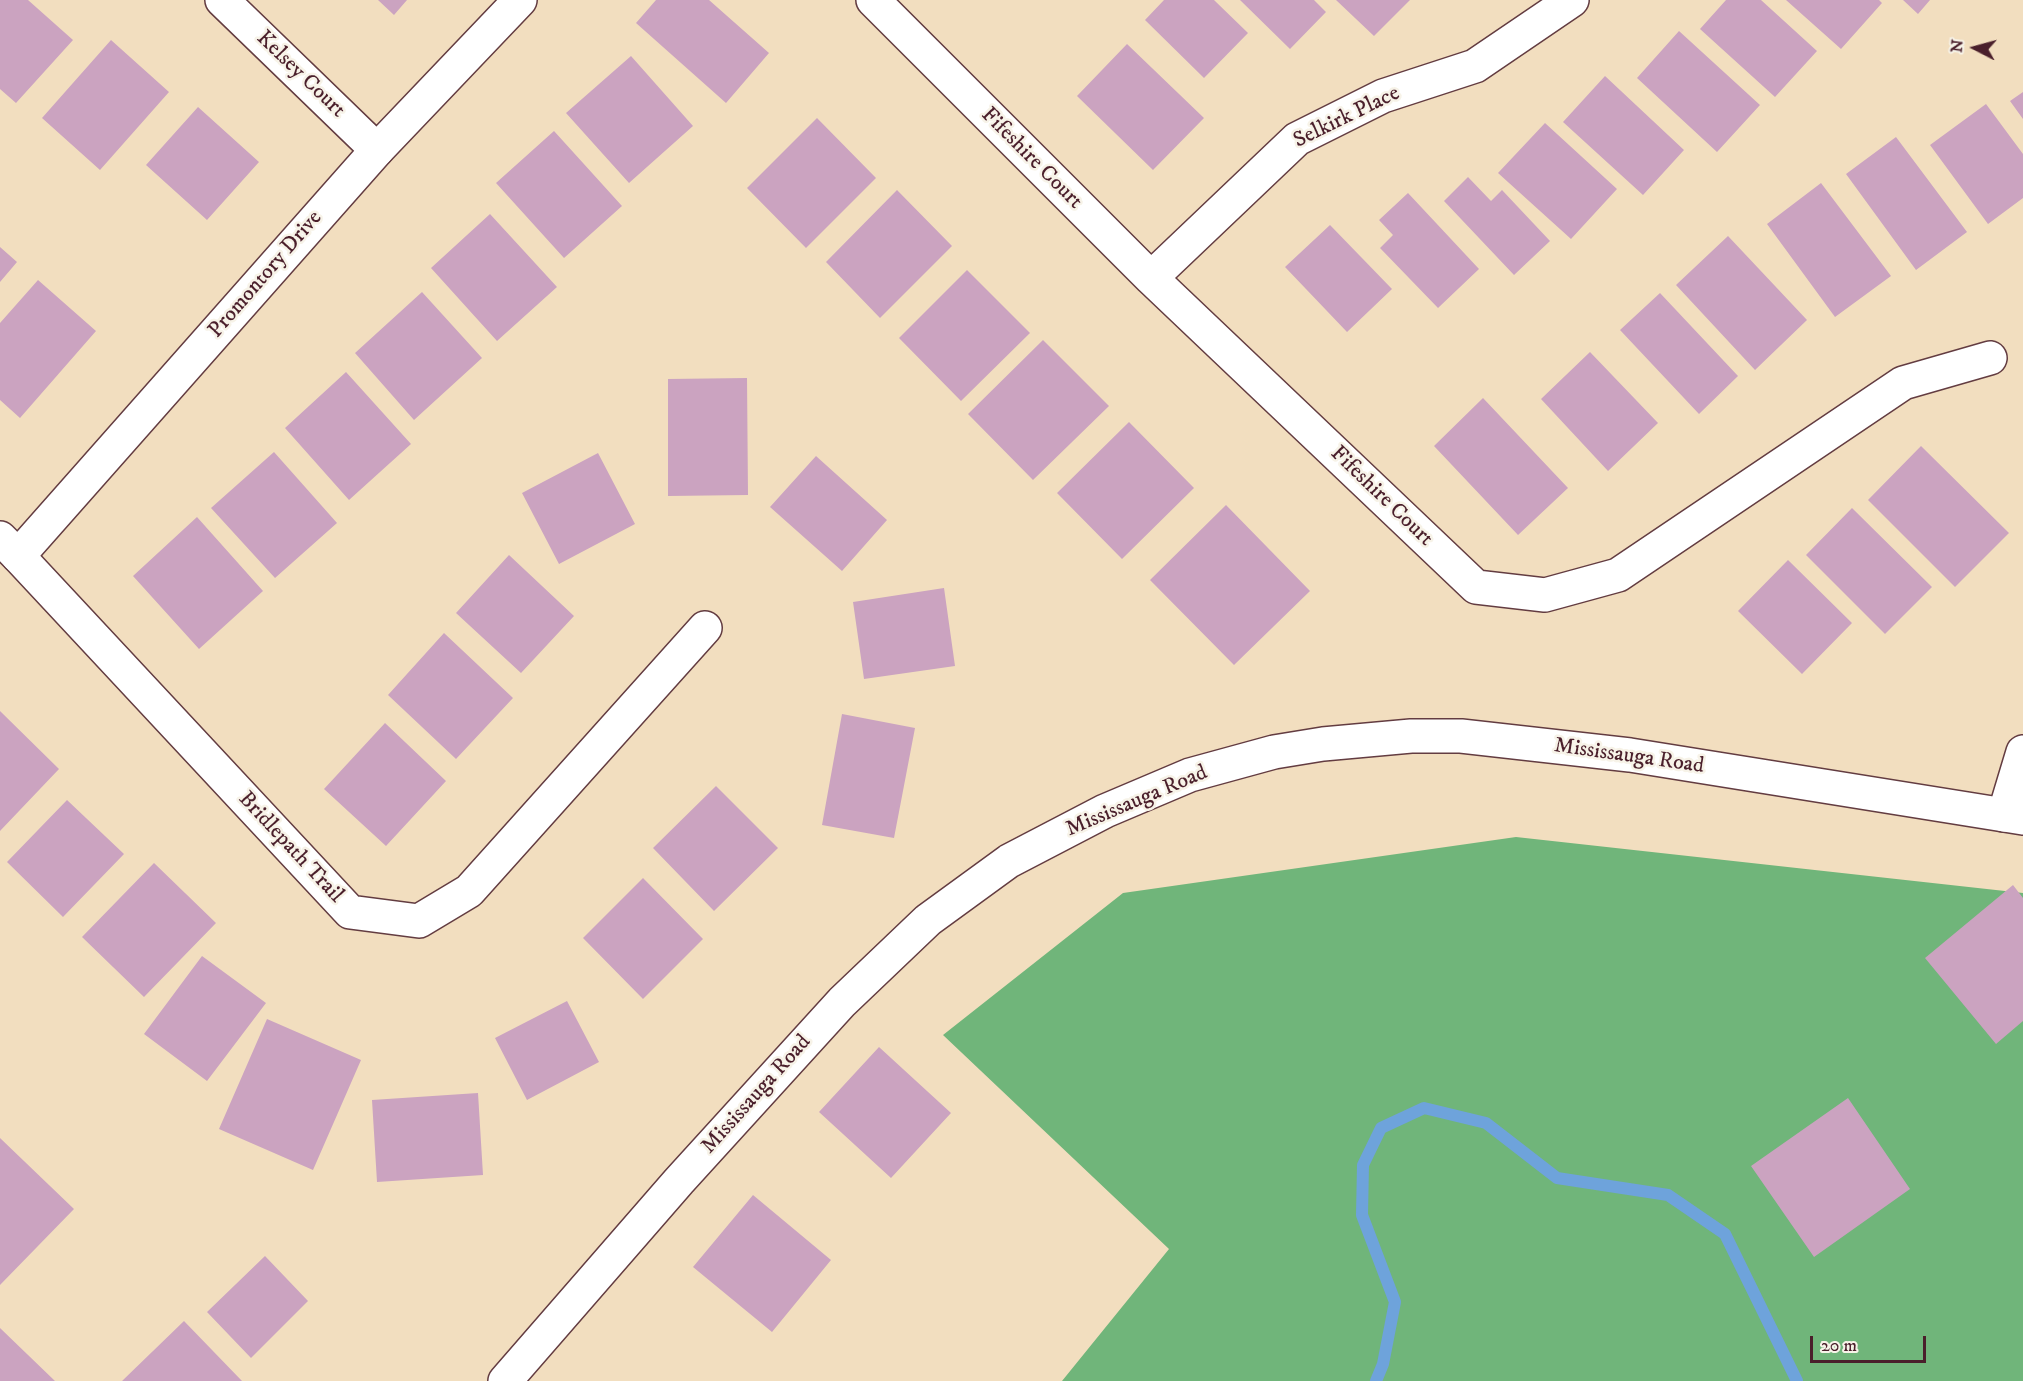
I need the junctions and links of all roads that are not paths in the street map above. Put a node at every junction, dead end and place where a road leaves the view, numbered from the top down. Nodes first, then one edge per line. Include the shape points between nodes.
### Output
1 (222, 0) edge
2 (520, 0) edge
3 (873, 0) edge
4 (1572, 0) edge
5 (377, 150) junction
6 (1151, 278) junction
7 (1990, 358) dead end
8 (9, 547) edge
9 (705, 628) dead end
10 (2023, 752) edge
11 (2014, 816) edge
12 (505, 1381) edge

1 - 5 street, Kelsey Court
2 - 5 street, Promontory Drive
3 - 6 street, Fifeshire Court
4 - 6 street, Selkirk Place via 1475,66 1383,96 1297,139
5 - 8 street, Promontory Drive
6 - 7 street, Fifeshire Court via 1476,587 1545,595 1618,575 1903,383
8 - 9 street, Bridlepath Trail via 350,912 419,921 469,891
10 - 11 street
11 - 12 street, Mississauga Road via 1630,755 1461,736 1323,744 1274,752 1190,775 1106,811 1010,861 928,920 835,1010

